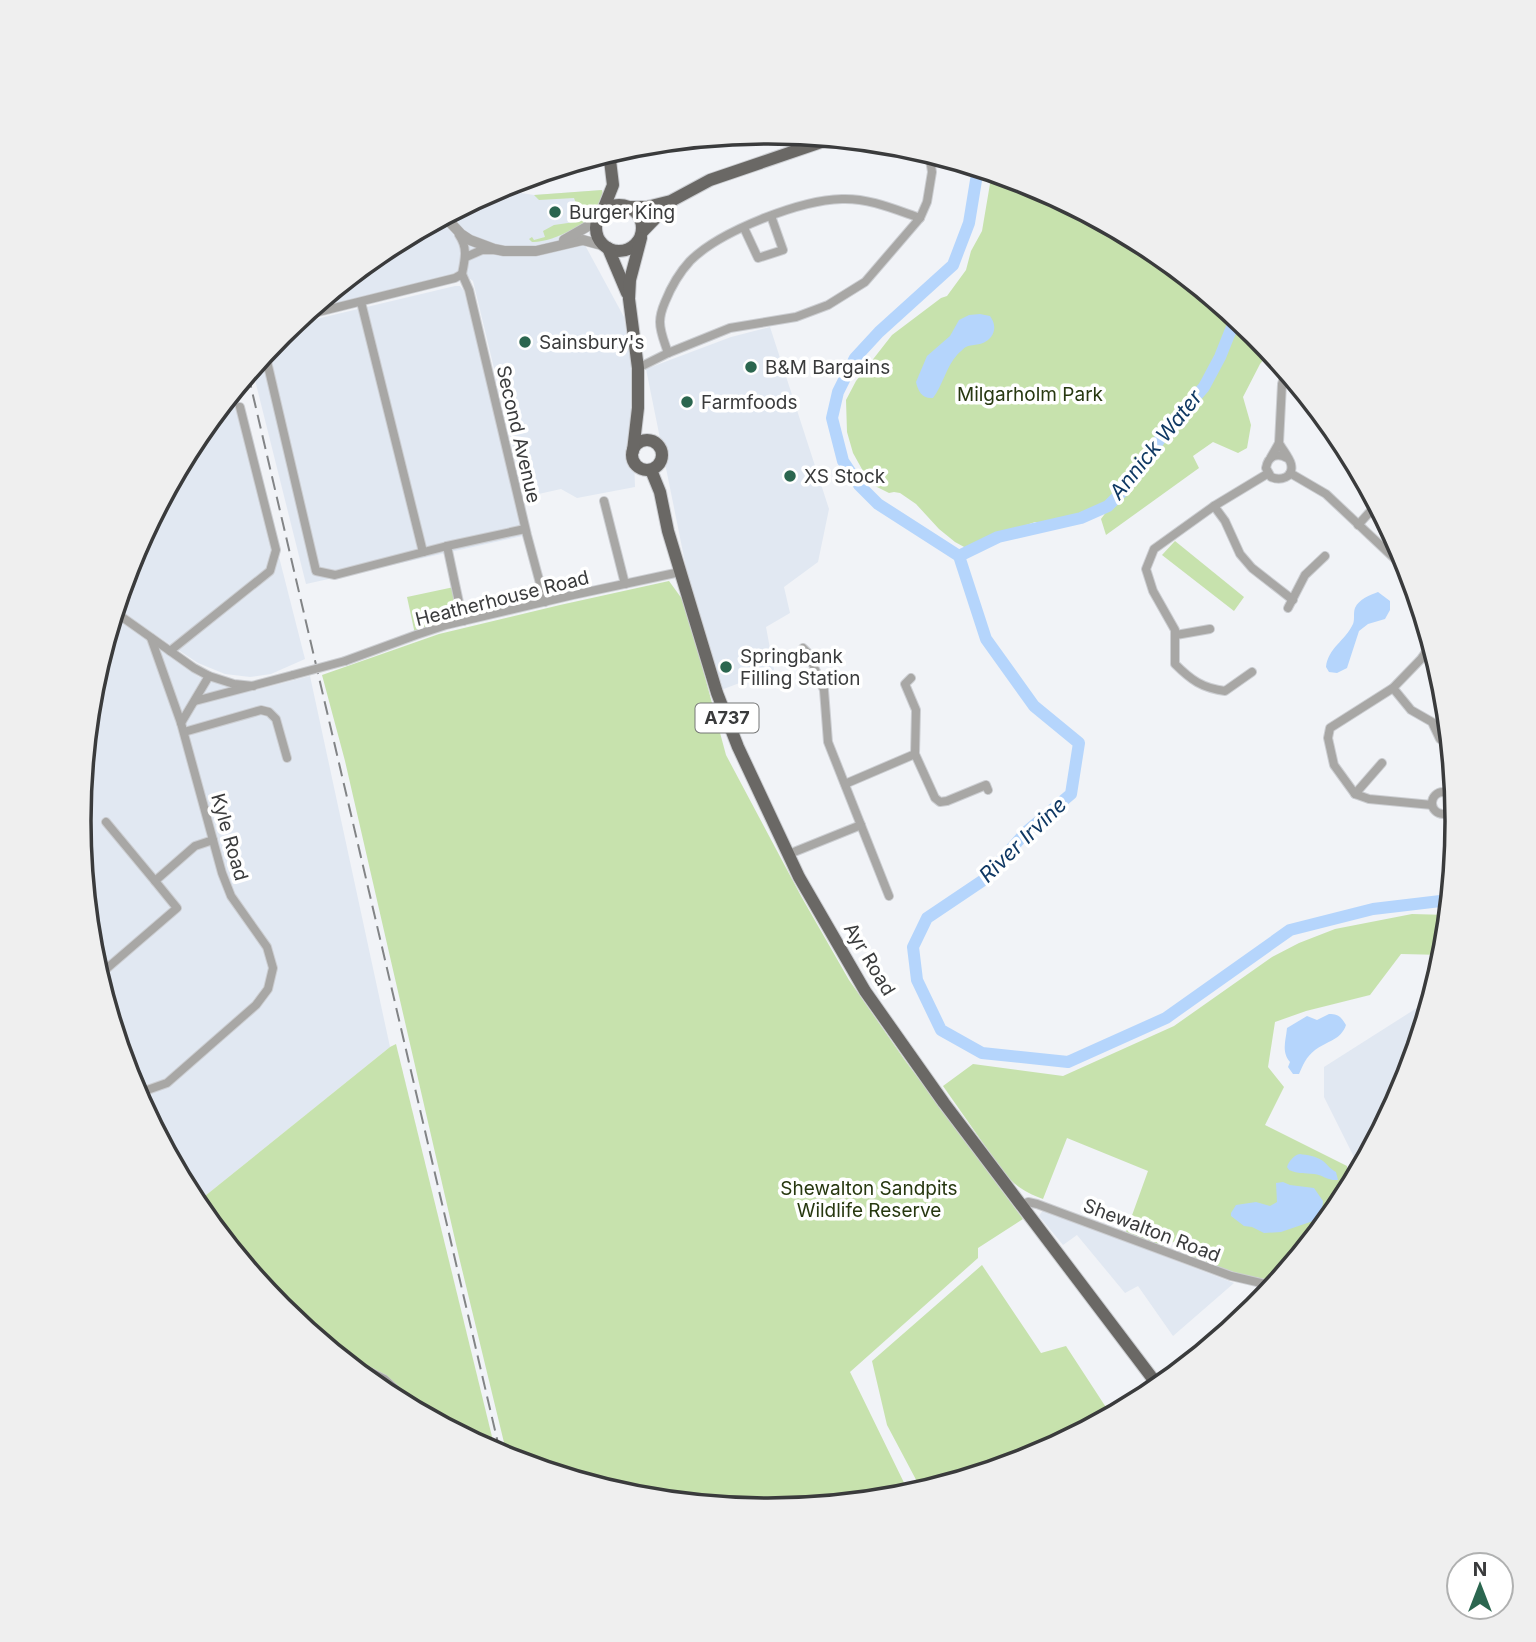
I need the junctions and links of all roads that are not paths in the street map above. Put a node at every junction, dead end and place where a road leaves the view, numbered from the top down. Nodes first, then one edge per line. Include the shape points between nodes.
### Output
1 (812, 145) edge
2 (610, 163) edge
3 (931, 164) edge
4 (613, 185) junction
5 (671, 201) junction
6 (628, 206) junction
7 (600, 216) junction
8 (771, 216) junction
9 (920, 218) junction
10 (451, 224) edge
11 (453, 226) junction
12 (744, 228) junction
13 (641, 235) junction
14 (606, 247) junction
15 (548, 249) junction
16 (504, 251) junction
17 (466, 257) junction
18 (462, 274) junction
19 (629, 299) junction
20 (361, 302) junction
21 (323, 311) edge
22 (668, 353) junction
23 (638, 363) junction
24 (268, 365) edge
25 (1283, 382) edge
26 (240, 407) dead end
27 (638, 408) junction
28 (650, 441) junction
29 (1279, 443) junction
30 (633, 451) junction
31 (1271, 457) junction
32 (1287, 458) junction
33 (656, 466) junction
34 (1290, 473) junction
35 (1267, 474) junction
36 (604, 501) dead end
37 (1213, 506) junction
38 (1370, 512) edge
39 (1358, 525) junction
40 (525, 528) junction
41 (447, 545) junction
42 (423, 552) junction
43 (1389, 554) edge
44 (1325, 556) dead end
45 (680, 572) junction
46 (625, 584) junction
47 (545, 602) junction
48 (123, 618) edge
49 (463, 621) junction
50 (1210, 629) dead end
51 (1176, 635) junction
52 (151, 638) junction
53 (803, 648) dead end
54 (170, 651) junction
55 (1424, 654) edge
56 (1252, 672) dead end
57 (209, 676) junction
58 (911, 678) dead end
59 (253, 686) junction
60 (1393, 688) junction
61 (195, 701) junction
62 (182, 727) junction
63 (1440, 739) dead end
64 (915, 754) junction
65 (287, 758) dead end
66 (1382, 763) dead end
67 (845, 784) junction
68 (988, 790) dead end
69 (1355, 794) junction
70 (1432, 805) dead end
71 (106, 822) dead end
72 (860, 825) junction
73 (213, 840) junction
74 (789, 854) junction
75 (155, 881) junction
76 (889, 895) dead end
77 (107, 968) edge
78 (147, 1090) edge
79 (1021, 1205) junction
80 (1262, 1283) edge
81 (1152, 1378) edge

1 - 5 main road via 710,180
2 - 4 main road
3 - 9 street via 927,202
4 - 6 main road
4 - 7 main road
5 - 6 main road
5 - 13 main road
6 - 7 main road via 610,206
6 - 13 main road via 641,218
7 - 14 main road via 597,235
7 - 15 street
8 - 9 street via 840,199 867,200
8 - 12 street
8 - 12 street via 783,250 758,258
9 - 22 street via 865,282 828,305 796,317 730,328
10 - 11 street
11 - 16 street via 470,240
11 - 17 street via 463,240
12 - 22 street via 697,254 671,286 660,324
13 - 14 main road via 626,250
13 - 19 main road
14 - 15 street via 583,240
14 - 19 main road
15 - 16 street
16 - 17 street via 482,250
17 - 18 street
18 - 20 street
18 - 40 street, Second Avenue
19 - 23 main road
20 - 21 street
20 - 42 street
22 - 23 street
23 - 27 main road
24 - 42 street via 316,571 335,575
25 - 29 street
26 - 54 street via 276,550 270,571
27 - 28 main road
27 - 30 main road
28 - 30 main road via 640,442
28 - 33 main road via 661,449
29 - 31 street
29 - 32 street
30 - 33 main road via 638,467
31 - 32 street
31 - 35 street
32 - 34 street
33 - 45 main road, Ayr Road / A737
34 - 35 street via 1279,480
34 - 39 street via 1326,495
35 - 37 street
36 - 46 street
37 - 44 street via 1240,554 1290,604 1305,575
37 - 51 street via 1154,549 1146,569
38 - 39 street
39 - 43 street
40 - 41 street
40 - 47 street, Second Avenue
41 - 42 street
41 - 49 street
45 - 46 street, Heatherhouse Road
45 - 74 main road, Ayr Road / A737 via 717,693
46 - 47 street, Heatherhouse Road
47 - 49 street, Heatherhouse Road
48 - 52 street
49 - 59 street, Heatherhouse Road, bridge
50 - 51 street
51 - 56 street via 1175,664 1209,689 1225,691
52 - 54 street
52 - 62 street, Kyle Road
53 - 67 street via 824,690 828,742
54 - 57 street
55 - 60 street
57 - 59 street
57 - 61 street
58 - 64 street via 905,684 916,710
59 - 61 street, Heatherhouse Road
60 - 63 street via 1411,710 1432,722
60 - 69 street via 1331,728 1328,738 1334,765
61 - 62 street
62 - 65 street via 269,712 276,719
62 - 73 street, Kyle Road
64 - 67 street
64 - 68 street via 940,802 986,785
66 - 69 street
67 - 72 street
69 - 70 street
71 - 75 street
72 - 74 street
72 - 76 street
73 - 75 street via 195,846
73 - 78 street, Kyle Road via 231,896 267,947 273,968 268,989 256,1006 167,1083
74 - 79 main road, Ayr Road / A737 via 865,991
75 - 77 street via 177,908
79 - 80 street, Shewalton Road via 1037,1204 1231,1276
79 - 81 main road, Ayr Road / A737

